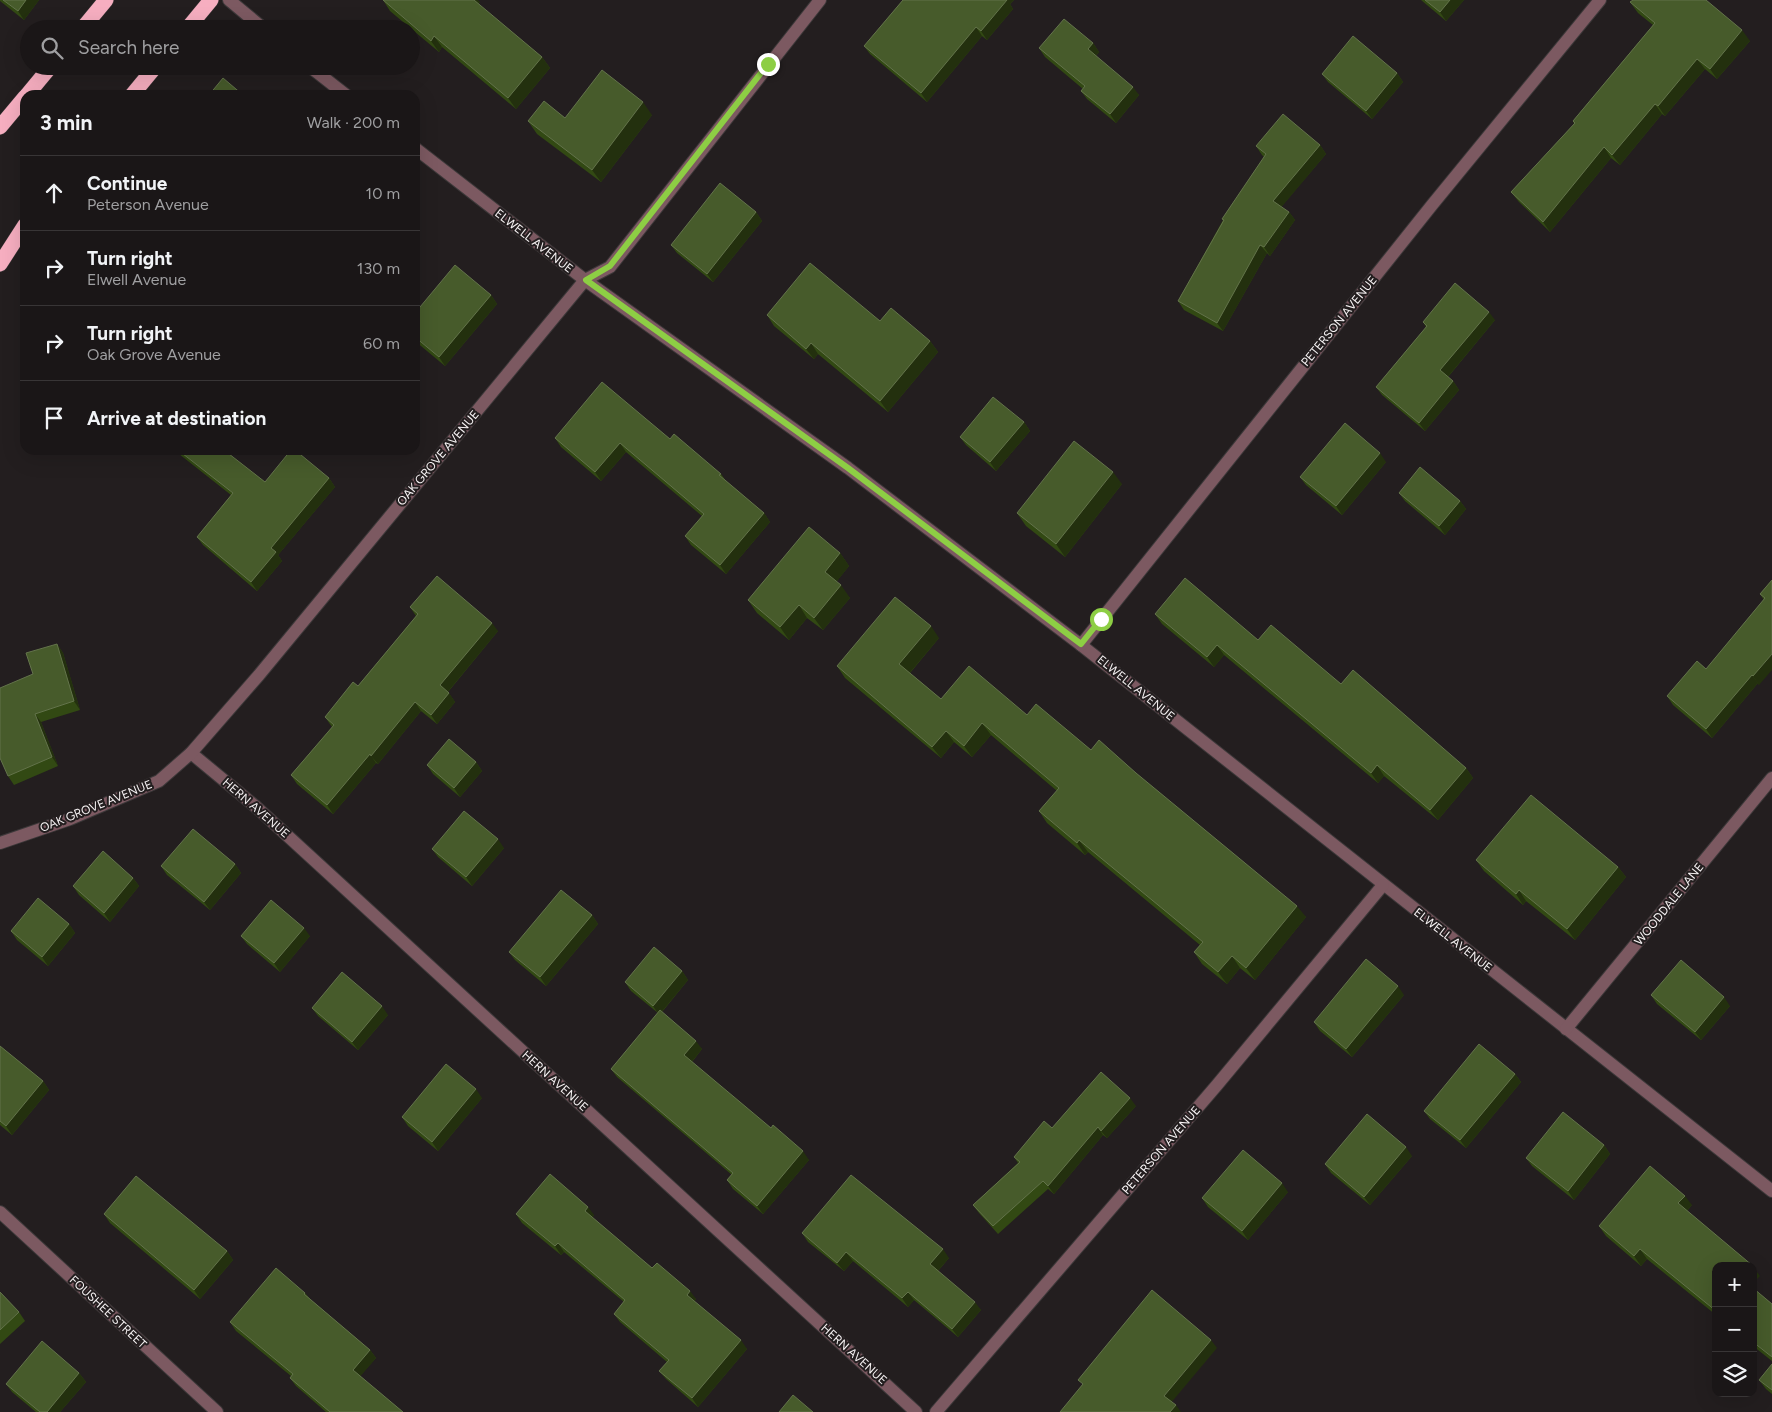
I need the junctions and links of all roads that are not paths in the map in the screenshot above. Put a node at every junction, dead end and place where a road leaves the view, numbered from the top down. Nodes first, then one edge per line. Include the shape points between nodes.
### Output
1 (106, 0) edge
2 (211, 0) edge
3 (229, 0) edge
4 (820, 0) edge
5 (1600, 0) edge
6 (89, 20) edge
7 (194, 20) edge
8 (253, 20) edge
9 (44, 75) edge
10 (149, 75) edge
11 (320, 75) edge
12 (31, 90) edge
13 (136, 90) edge
14 (340, 90) edge
15 (20, 103) edge
16 (0, 127) edge
17 (420, 152) edge
18 (20, 230) edge
19 (20, 232) edge
20 (0, 254) edge
21 (0, 264) edge
22 (586, 280) junction
23 (1081, 644) junction
24 (191, 753) junction
25 (1772, 778) edge
26 (0, 843) edge
27 (1383, 885) junction
28 (1566, 1030) junction
29 (1772, 1191) edge
30 (0, 1212) edge
31 (217, 1412) edge
32 (916, 1412) edge
33 (936, 1412) edge

1 - 6 highway
2 - 7 highway
3 - 8 street
4 - 22 street, OAK GROVE AVENUE via 610,266
5 - 23 street, PETERSON AVENUE
9 - 12 highway
10 - 13 highway
11 - 14 street
15 - 16 highway
17 - 22 street, ELWELL AVENUE
18 - 20 highway
19 - 21 highway
22 - 23 street, ELWELL AVENUE via 848,468
22 - 24 street, OAK GROVE AVENUE
23 - 27 street, ELWELL AVENUE
24 - 26 street, OAK GROVE AVENUE via 159,781 70,819
24 - 32 street, HERN AVENUE via 254,806
25 - 28 street, WOODDALE LANE
27 - 28 street, ELWELL AVENUE
27 - 33 street, PETERSON AVENUE via 1218,1085
28 - 29 street, ELWELL AVENUE
30 - 31 street, FOUSHEE STREET

